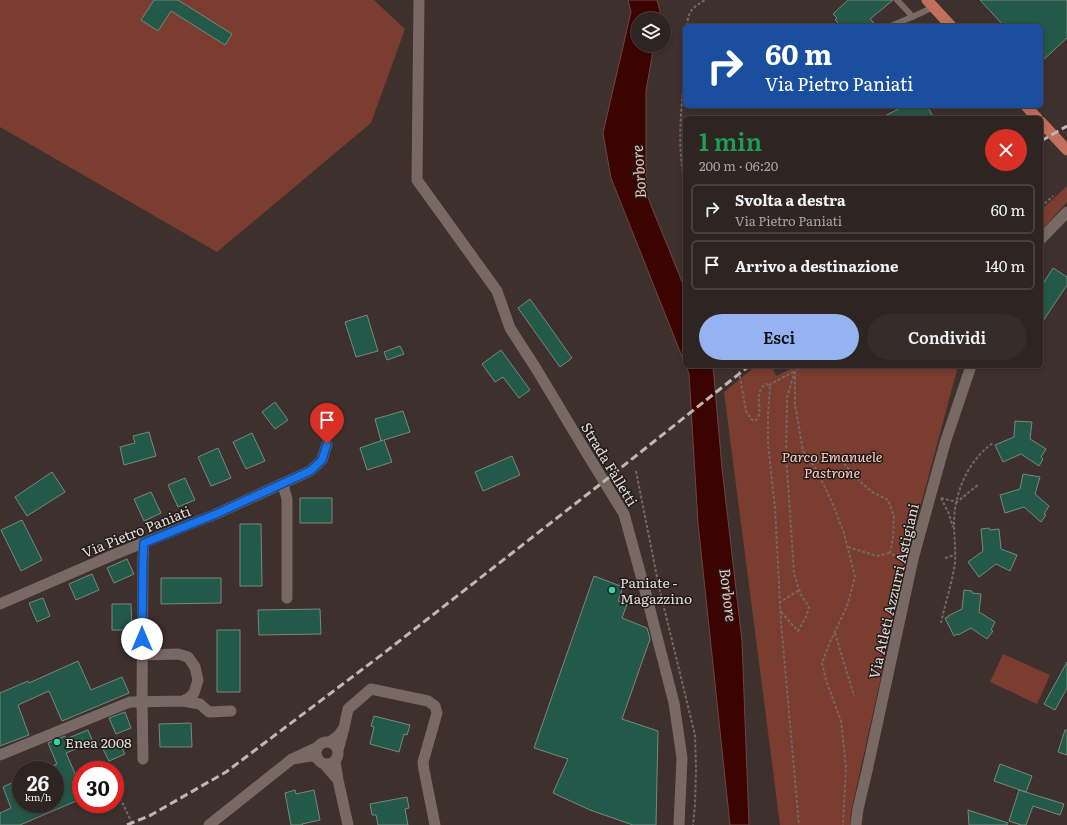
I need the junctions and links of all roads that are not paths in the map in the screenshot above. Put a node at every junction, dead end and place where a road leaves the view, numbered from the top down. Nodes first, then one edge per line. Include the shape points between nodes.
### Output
1 (419, 0) edge
2 (897, 0) edge
3 (930, 3) edge
4 (913, 17) junction
5 (896, 24) edge
6 (949, 24) edge
7 (1028, 108) edge
8 (1035, 116) edge
9 (1043, 124) edge
10 (1067, 150) edge
11 (1067, 212) edge
12 (1043, 237) edge
13 (970, 368) edge
14 (327, 444) dead end
15 (283, 483) junction
16 (144, 543) junction
17 (287, 598) dead end
18 (0, 604) edge
19 (142, 654) junction
20 (142, 701) junction
21 (183, 701) junction
22 (230, 711) dead end
23 (327, 753) junction
24 (0, 755) edge
25 (143, 760) dead end
26 (209, 825) edge
27 (348, 825) edge
28 (435, 825) edge
29 (679, 825) edge
30 (856, 825) edge

1 - 29 street, Strada Falletti via 417,180 497,291 510,328 624,514 674,703 682,758
2 - 4 lane
3 - 4 lane
3 - 6 main road
4 - 5 lane
7 - 8 main road
9 - 10 main road
11 - 12 street
13 - 30 street, Via Atleti Azzurri Astigiani via 945,443 913,559
14 - 15 street, Via Pietro Paniati via 322,460 310,471
15 - 16 street, Via Pietro Paniati
15 - 17 street via 287,500
16 - 18 street, Via Pietro Paniati
16 - 19 street
19 - 20 street
19 - 21 street via 178,654 188,657 195,667 198,680 194,693
20 - 21 street
20 - 24 street via 130,702
20 - 25 street
21 - 22 street via 200,704 209,712
23 - 26 street via 292,759
23 - 27 street via 338,780
23 - 28 street via 344,728 348,709 371,689 428,702 435,706 437,713 424,762

